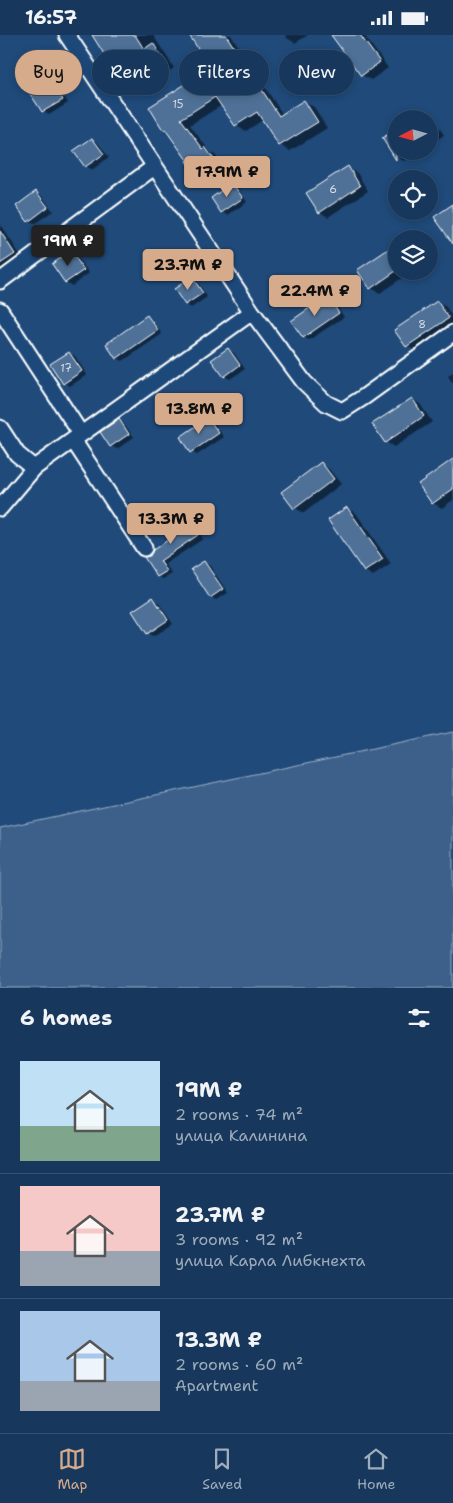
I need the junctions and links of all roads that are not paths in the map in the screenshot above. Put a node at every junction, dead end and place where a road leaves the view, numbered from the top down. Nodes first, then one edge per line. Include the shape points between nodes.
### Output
1 (67, 35) edge
2 (154, 167) junction
3 (0, 281) edge
4 (0, 310) edge
5 (252, 312) junction
6 (453, 333) edge
7 (0, 428) edge
8 (77, 437) junction
9 (34, 468) junction
10 (0, 508) edge
11 (144, 548) dead end

1 - 2 street
2 - 3 street
2 - 5 street
4 - 8 street
5 - 6 street via 304,382 326,403 342,411
5 - 8 street
7 - 9 street via 17,454
8 - 9 street
8 - 11 street
9 - 10 street

